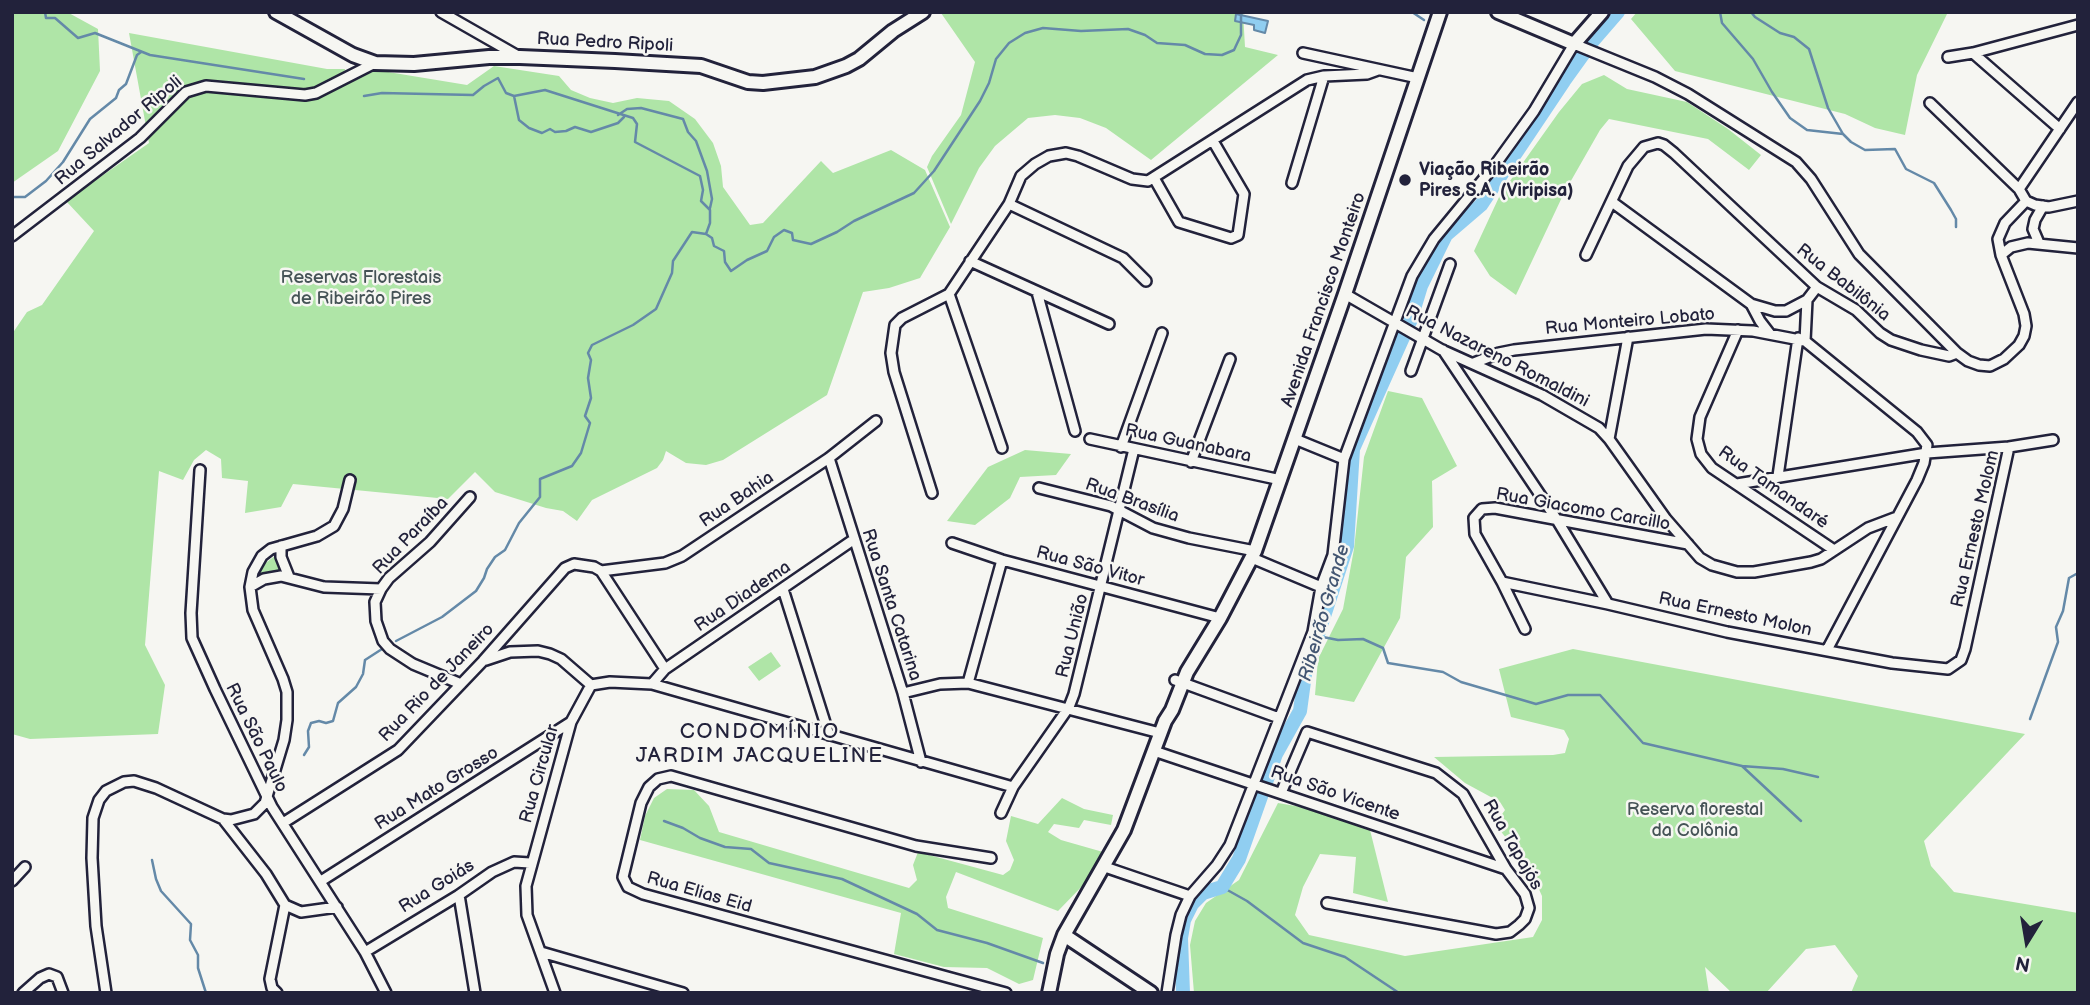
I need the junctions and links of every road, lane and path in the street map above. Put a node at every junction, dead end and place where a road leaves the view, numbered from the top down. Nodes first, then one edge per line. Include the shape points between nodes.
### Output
1 (276, 12) edge
2 (441, 12) edge
3 (923, 12) edge
4 (1440, 12) edge
5 (1498, 12) edge
6 (1602, 12) edge
7 (2078, 25) edge
8 (1577, 45) junction
9 (1303, 53) dead end
10 (1973, 53) junction
11 (520, 57) junction
12 (1948, 57) dead end
13 (375, 63) junction
14 (1379, 70) junction
15 (1324, 75) junction
16 (1418, 78) junction
17 (2078, 102) edge
18 (1930, 103) dead end
19 (2060, 129) junction
20 (1213, 141) junction
21 (1154, 178) junction
22 (1292, 183) dead end
23 (2019, 189) junction
24 (2026, 201) junction
25 (2078, 201) edge
26 (1612, 202) junction
27 (1009, 204) junction
28 (2043, 206) junction
29 (12, 236) edge
30 (2039, 243) junction
31 (2078, 248) edge
32 (1586, 255) dead end
33 (2001, 255) junction
34 (970, 261) junction
35 (1450, 264) dead end
36 (1146, 281) dead end
37 (1817, 287) junction
38 (1037, 292) junction
39 (949, 294) junction
40 (1345, 294) junction
41 (1807, 300) junction
42 (1751, 304) junction
43 (1395, 323) junction
44 (1109, 324) dead end
45 (1738, 330) junction
46 (1162, 333) dead end
47 (1770, 334) junction
48 (1628, 337) junction
49 (1423, 338) junction
50 (1802, 340) junction
51 (1442, 350) junction
52 (1957, 353) junction
53 (1230, 359) dead end
54 (1474, 363) junction
55 (1411, 371) dead end
56 (876, 421) dead end
57 (1076, 431) dead end
58 (1090, 439) dead end
59 (1295, 439) junction
60 (1609, 439) junction
61 (2053, 440) dead end
62 (1121, 447) junction
63 (2008, 447) junction
64 (1002, 448) dead end
65 (1134, 449) junction
66 (1927, 453) junction
67 (829, 458) junction
68 (1344, 458) junction
69 (1191, 462) junction
70 (200, 470) dead end
71 (1778, 476) junction
72 (350, 480) dead end
73 (1281, 480) junction
74 (1737, 484) junction
75 (1039, 488) dead end
76 (932, 493) dead end
77 (470, 497) dead end
78 (1120, 510) junction
79 (1897, 517) junction
80 (1557, 520) junction
81 (853, 540) junction
82 (952, 543) dead end
83 (1688, 544) junction
84 (281, 546) junction
85 (1834, 550) junction
86 (1254, 555) junction
87 (1002, 560) junction
88 (601, 571) junction
89 (289, 577) junction
90 (1502, 582) junction
91 (1102, 586) junction
92 (250, 587) junction
93 (1321, 587) junction
94 (381, 589) junction
95 (783, 589) junction
96 (1608, 604) junction
97 (1217, 617) junction
98 (1525, 629) dead end
99 (1827, 650) junction
100 (1961, 660) joint
101 (483, 661) junction
102 (665, 669) junction
103 (1179, 682) junction
104 (968, 683) junction
105 (461, 684) junction
106 (652, 684) junction
107 (591, 685) junction
108 (903, 693) junction
109 (1069, 708) junction
110 (1279, 718) junction
111 (570, 722) junction
112 (1163, 727) junction
113 (829, 735) junction
114 (1154, 751) junction
115 (921, 762) junction
116 (1261, 786) junction
117 (1013, 787) junction
118 (1280, 793) junction
119 (268, 798) junction
120 (1001, 813) dead end
121 (223, 819) junction
122 (283, 823) junction
123 (991, 858) dead end
124 (530, 863) junction
125 (25, 867) dead end
126 (1105, 867) junction
127 (1506, 869) junction
128 (12, 881) edge
129 (320, 881) junction
130 (460, 895) junction
131 (1189, 896) junction
132 (1327, 903) dead end
133 (285, 905) junction
134 (337, 907) junction
135 (1064, 935) junction
136 (365, 952) junction
137 (541, 952) junction
138 (23, 993) edge
139 (63, 993) edge
140 (106, 993) edge
141 (277, 993) edge
142 (386, 993) edge
143 (475, 993) edge
144 (555, 993) edge
145 (683, 993) edge
146 (1006, 993) edge
147 (1049, 993) edge
148 (1151, 993) edge
149 (1167, 993) edge

1 - 13 main road, Rua Pedro Ripoli
2 - 11 street
3 - 11 main road, Rua Pedro Ripoli via 846,66 783,82 748,82 701,66
4 - 16 main road, Avenida Francisco Monteiro
5 - 8 main road
6 - 8 main road
7 - 10 street
8 - 43 street via 1495,165 1434,239 1412,276
8 - 52 street via 1688,93 1796,162 1859,254
9 - 14 street
10 - 12 street
10 - 19 street
11 - 13 main road, Rua Pedro Ripoli
13 - 29 street, Rua Salvador Ripoli via 305,95 206,86 186,92 140,138
14 - 15 street
14 - 16 street
15 - 20 street via 1307,80
15 - 22 street
16 - 40 main road, Avenida Francisco Monteiro
17 - 19 street
18 - 23 street
19 - 23 street
20 - 21 street
20 - 21 street via 1244,194 1238,235 1231,238 1179,222
21 - 27 street via 1138,181 1078,156 1056,154 1021,176
23 - 24 street
24 - 28 street
24 - 33 street via 2000,232
25 - 28 street
26 - 32 street
26 - 37 street, Rua Babilônia via 1638,152 1650,144 1664,145
26 - 42 street
27 - 34 street
27 - 36 street via 1123,258
28 - 30 street via 2033,229
30 - 31 street
30 - 33 street via 2015,245
33 - 52 street via 2024,314 2024,336 2012,353 1990,366
34 - 38 street
34 - 39 street
35 - 49 street
37 - 41 street
37 - 52 street, Rua Babilônia via 1891,340 1944,355
38 - 44 street
38 - 57 street
39 - 64 street
39 - 76 street via 898,321 891,354
40 - 43 street, Rua Nazareno Romaldini
40 - 59 main road, Avenida Francisco Monteiro
41 - 42 street via 1786,311
41 - 50 street
42 - 47 street
43 - 49 street, Rua Nazareno Romaldini
43 - 68 street
45 - 47 street, Rua Monteiro Lobato
45 - 48 street, Rua Monteiro Lobato
45 - 74 street, Rua Tamandaré via 1698,428 1704,461
46 - 62 street
47 - 50 street, Rua Monteiro Lobato
48 - 54 street, Rua Monteiro Lobato via 1514,350
48 - 60 street
49 - 51 street, Rua Nazareno Romaldini
49 - 55 street
50 - 66 street via 1923,439
50 - 71 street
51 - 54 street, Rua Nazareno Romaldini
51 - 80 street
53 - 69 street
54 - 60 street, Rua Nazareno Romaldini via 1573,412
56 - 67 street, Rua Bahia
58 - 62 street, Rua Guanabara
59 - 68 street
59 - 73 main road, Avenida Francisco Monteiro
60 - 83 street, Rua Nazareno Romaldini
61 - 63 street, Rua Ernesto Molom
62 - 65 street, Rua Guanabara
63 - 66 street
63 - 100 street, Rua Ernesto Molom
65 - 69 street, Rua Guanabara
65 - 78 street, Rua União
66 - 71 street
66 - 79 street
67 - 81 street, Rua Santa Catarina
67 - 88 street, Rua Bahia via 675,559
68 - 93 street via 1334,555
69 - 73 street, Rua Guanabara
70 - 119 street, Rua São Paulo via 192,638
71 - 74 street
72 - 84 street via 334,526
73 - 86 main road, Avenida Francisco Monteiro
74 - 85 street, Rua Tamandaré
75 - 78 street, Rua Brasília
77 - 94 street, Rua Paraíba
78 - 86 street, Rua Brasília via 1153,528
78 - 91 street, Rua União
79 - 85 street, Rua Nazareno Romaldini via 1868,528
79 - 99 street
80 - 83 street, Rua Giacomo Carcillo
80 - 90 street, Rua Giacomo Carcillo via 1495,508 1475,514 1475,534
80 - 96 street
81 - 95 street, Rua Diadema
81 - 108 street, Rua Santa Catarina
82 - 87 street, Rua São Vitor
83 - 85 street, Rua Nazareno Romaldini via 1712,565 1737,572 1803,564
84 - 89 street
84 - 92 street via 262,556
86 - 93 street, Rua Brasília
86 - 97 main road, Avenida Francisco Monteiro
87 - 91 street, Rua São Vitor
87 - 104 street
88 - 101 street, Rua Rio de Janeiro via 584,564 565,568
88 - 102 street
89 - 92 street, Rua Paraíba via 264,579
89 - 94 street, Rua Paraíba via 324,587
90 - 96 street, Rua Ernesto Molon
90 - 98 street, Rua Giacomo Carcillo
91 - 97 street, Rua São Vitor
91 - 109 street, Rua União
92 - 119 street via 253,610 284,679 287,699 284,740
93 - 110 street via 1312,632
94 - 105 street via 374,613 390,649
95 - 102 street, Rua Diadema
95 - 113 street
96 - 99 street, Rua Ernesto Molon
97 - 103 main road, Avenida Francisco Monteiro
99 - 100 street, Rua Ernesto Molon via 1933,669 1948,669
101 - 105 street, Rua Rio de Janeiro
101 - 107 street via 510,652 538,651 561,659
102 - 106 street, Rua Diadema
103 - 110 street
103 - 112 main road, Avenida Francisco Monteiro via 1166,708
104 - 108 street
104 - 109 street
105 - 122 street, Rua Rio de Janeiro via 398,750
106 - 107 street via 610,681
106 - 113 street
107 - 111 street, Rua Circular
108 - 115 street, Rua Santa Catarina
109 - 112 street
109 - 117 street, Rua União
110 - 116 street
111 - 124 street, Rua Circular
111 - 129 street, Rua Mato Grosso
112 - 114 main road, Avenida Francisco Monteiro
113 - 115 street
114 - 116 street, Rua São Vicente
114 - 126 main road, Avenida Francisco Monteiro
115 - 117 street
116 - 118 street, Rua São Vicente
116 - 131 street via 1217,865
117 - 120 street, Rua União
118 - 127 street, Rua São Vicente
118 - 127 street, Rua Tapajós via 1307,732 1421,767 1463,794
119 - 121 street via 254,814
119 - 122 street, Rua São Paulo
121 - 133 street
121 - 140 street via 134,781 114,785 99,800 92,858
122 - 129 street, Rua São Paulo
123 - 146 street, Rua Elias Eid via 916,846 671,776 658,779 640,803 622,877 628,887 643,894
124 - 130 street, Rua Goiás via 506,864
124 - 137 street, Rua Circular via 525,904
125 - 128 street
126 - 131 street
126 - 135 main road, Avenida Francisco Monteiro
127 - 132 street, Rua Tapajós via 1525,894 1529,908 1525,919 1510,932 1496,934
129 - 134 street, Rua São Paulo
130 - 136 street, Rua Goiás
130 - 143 street
131 - 149 street via 1176,935
133 - 134 street via 301,912
133 - 141 street via 270,979
134 - 136 street, Rua São Paulo
135 - 147 main road, Avenida Francisco Monteiro
135 - 148 main road
136 - 142 street, Rua São Paulo
137 - 144 street, Rua Circular
137 - 145 street
138 - 139 street via 44,976 53,975

